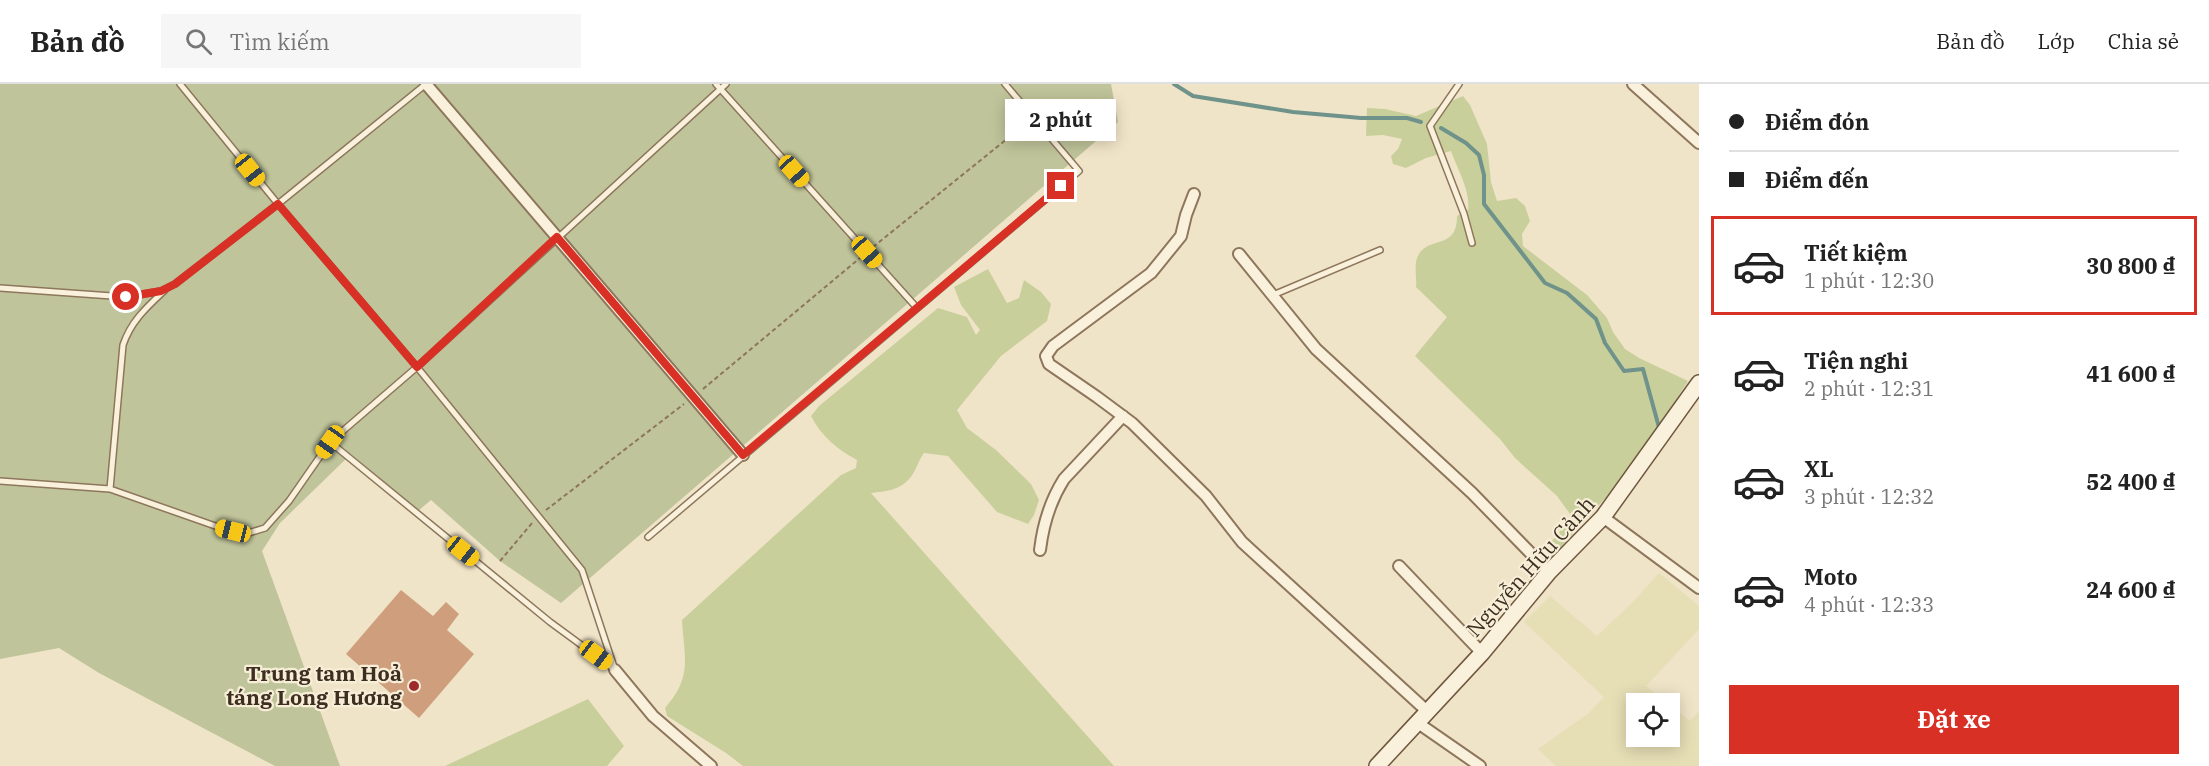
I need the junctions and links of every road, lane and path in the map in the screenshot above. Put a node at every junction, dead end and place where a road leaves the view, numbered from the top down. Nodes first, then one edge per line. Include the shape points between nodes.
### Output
1 (180, 84) edge
2 (426, 84) edge
3 (716, 84) edge
4 (726, 84) edge
5 (1005, 84) edge
6 (1459, 84) edge
7 (1633, 84) edge
8 (720, 89) junction
9 (1033, 118) junction
10 (1699, 143) edge
11 (1194, 194) dead end
12 (278, 204) junction
13 (557, 237) junction
14 (1472, 243) dead end
15 (1380, 250) dead end
16 (867, 252) junction
17 (1239, 254) dead end
18 (169, 287) junction
19 (0, 288) edge
20 (1273, 295) junction
21 (916, 308) junction
22 (417, 367) junction
23 (1699, 382) edge
24 (693, 397) junction
25 (1123, 416) junction
26 (330, 442) junction
27 (743, 455) junction
28 (0, 481) edge
29 (110, 489) junction
30 (538, 516) junction
31 (1604, 517) junction
32 (648, 537) dead end
33 (1040, 550) dead end
34 (500, 561) dead end
35 (1399, 566) dead end
36 (1549, 572) junction
37 (1699, 588) edge
38 (1482, 653) junction
39 (615, 670) junction
40 (1423, 718) junction
41 (711, 766) edge
42 (1377, 766) edge
43 (1480, 766) edge

1 - 12 lane
2 - 12 lane
2 - 13 street
3 - 8 lane
4 - 8 lane
5 - 9 lane
6 - 14 lane via 1430,126
7 - 10 street
8 - 13 lane
8 - 16 lane
9 - 16 path
9 - 21 lane via 1079,171
11 - 25 street via 1181,236 1151,273 1053,345 1046,356 1049,364
12 - 18 lane
12 - 22 lane
13 - 22 lane
13 - 24 street
15 - 20 lane
16 - 21 lane
16 - 24 path
17 - 20 street
18 - 19 lane via 126,297
18 - 29 lane via 138,315 123,345
20 - 36 street via 1316,349 1472,493
21 - 27 lane
22 - 26 lane
22 - 30 lane
23 - 31 main road, Nguyễn Hữu Cảnh
24 - 27 street
24 - 30 path
25 - 33 street via 1057,490 1043,525
25 - 40 street via 1206,496 1242,542
26 - 29 lane via 289,501 266,528 255,532 245,534 221,528
26 - 39 lane via 550,622
27 - 32 lane
28 - 29 lane
30 - 34 path
30 - 39 lane via 582,570
31 - 36 main road, Nguyễn Hữu Cảnh
31 - 37 street
35 - 38 street
36 - 38 main road, Nguyễn Hữu Cảnh
38 - 40 main road, Nguyễn Hữu Cảnh
39 - 41 street via 653,716
40 - 42 main road, Nguyễn Hữu Cảnh
40 - 43 street

